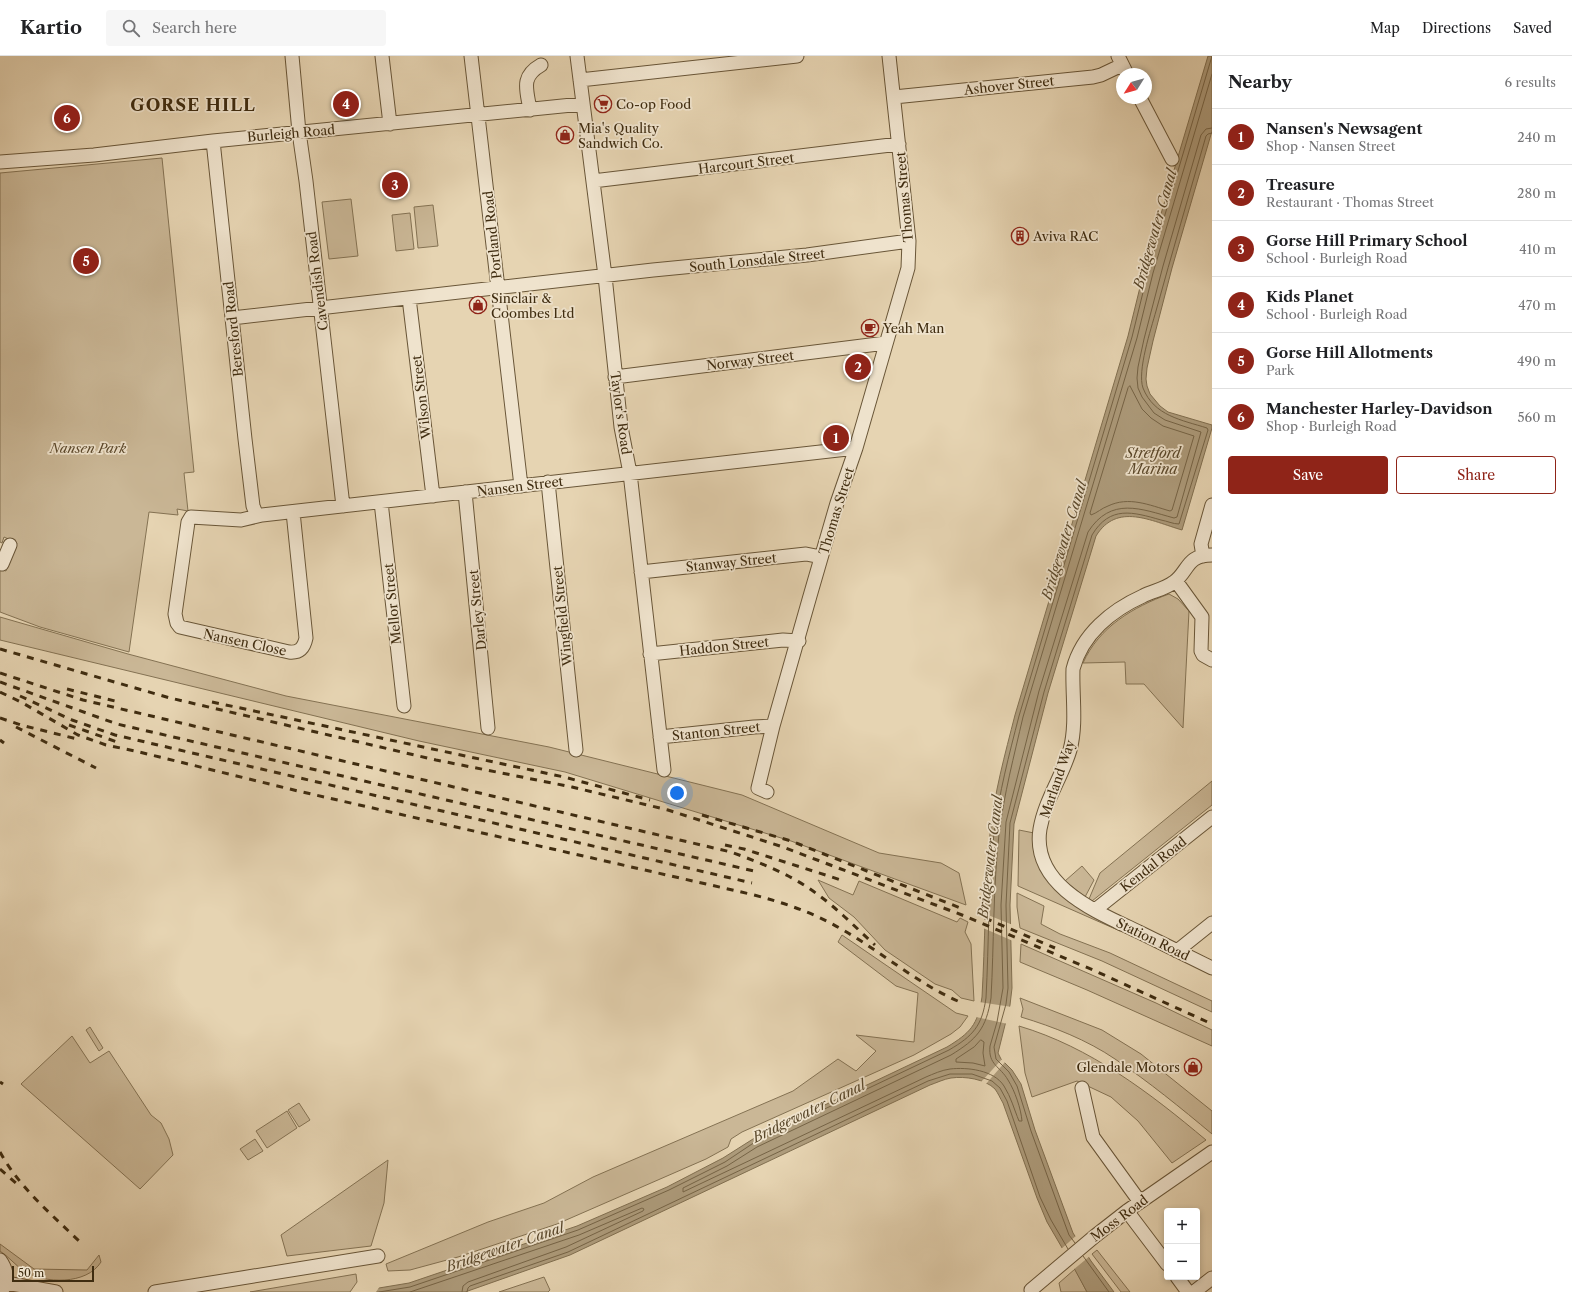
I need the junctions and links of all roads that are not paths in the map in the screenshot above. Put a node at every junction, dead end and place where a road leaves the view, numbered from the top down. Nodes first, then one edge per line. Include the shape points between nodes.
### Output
1 (292, 56) edge
2 (382, 56) edge
3 (471, 56) edge
4 (577, 56) edge
5 (797, 56) edge
6 (889, 56) edge
7 (540, 65) dead end
8 (1123, 65) edge
9 (580, 80) junction
10 (894, 97) junction
11 (582, 104) junction
12 (1143, 104) edge
13 (530, 110) junction
14 (477, 114) junction
15 (390, 124) junction
16 (299, 132) junction
17 (213, 141) junction
18 (898, 144) junction
19 (1172, 160) dead end
20 (0, 162) edge
21 (594, 180) junction
22 (909, 242) junction
23 (605, 276) junction
24 (498, 289) junction
25 (409, 298) junction
26 (321, 308) junction
27 (232, 318) junction
28 (886, 343) junction
29 (615, 377) junction
30 (856, 448) junction
31 (630, 473) junction
32 (548, 482) junction
33 (521, 486) junction
34 (464, 492) junction
35 (433, 496) junction
36 (381, 502) junction
37 (1212, 505) edge
38 (343, 506) junction
39 (293, 512) junction
40 (257, 516) junction
41 (188, 522) joint
42 (1208, 555) edge
43 (821, 557) junction
44 (641, 572) junction
45 (1176, 581) junction
46 (798, 641) junction
47 (650, 654) junction
48 (1212, 660) edge
49 (404, 706) dead end
50 (773, 726) junction
51 (488, 728) dead end
52 (660, 737) junction
53 (576, 750) dead end
54 (664, 770) dead end
55 (767, 792) dead end
56 (1212, 817) edge
57 (1095, 910) junction
58 (1212, 923) edge
59 (1177, 951) junction
60 (1212, 968) edge
61 (1087, 1095) dead end
62 (1212, 1152) edge
63 (1140, 1202) junction
64 (1127, 1211) junction
65 (378, 1256) dead end
66 (0, 1260) edge
67 (1164, 1260) edge
68 (1212, 1278) edge
69 (1179, 1280) edge
70 (4, 1288) edge
71 (1031, 1290) dead end
72 (56, 1292) edge
73 (155, 1292) edge
74 (1188, 1292) edge
75 (1194, 1292) edge

1 - 16 street, Cavendish Road
2 - 15 street
3 - 14 street, Portland Road
4 - 9 street, Taylor's Road
5 - 9 street
6 - 10 street, Thomas Street
7 - 13 street via 527,78
8 - 10 street, Ashover Street via 1093,77
9 - 11 street, Taylor's Road
10 - 18 street, Thomas Street
11 - 13 street, Burleigh Road
11 - 21 street, Taylor's Road
12 - 19 street
13 - 14 street, Burleigh Road
14 - 15 street, Burleigh Road
14 - 24 street, Portland Road
15 - 16 street, Burleigh Road
16 - 17 street, Burleigh Road
16 - 26 street, Cavendish Road
17 - 20 street, Burleigh Road via 94,155
17 - 27 street, Beresford Road
18 - 21 street, Harcourt Street
18 - 22 street, Thomas Street
21 - 23 street, Taylor's Road
22 - 23 street, South Lonsdale Street
22 - 28 street, Thomas Street via 908,268
23 - 24 street, South Lonsdale Street
23 - 29 street, Taylor's Road
24 - 25 street, South Lonsdale Street
24 - 33 street, Portland Road
25 - 26 street, South Lonsdale Street
25 - 35 street, Wilson Street
26 - 27 street, South Lonsdale Street
26 - 38 street, Cavendish Road
27 - 40 street, Beresford Road via 253,506
28 - 29 street, Norway Street
28 - 30 street, Thomas Street
29 - 31 street, Taylor's Road
30 - 31 street, Nansen Street
30 - 43 street, Thomas Street
31 - 32 street, Nansen Street
31 - 44 street, Taylor's Road
32 - 33 street, Nansen Street
32 - 53 street, Wingfield Street
33 - 34 street, Nansen Street
34 - 35 street, Nansen Street
34 - 51 street, Darley Street
35 - 36 street, Nansen Street
36 - 38 street, Nansen Street
36 - 49 street, Mellor Street
37 - 42 street, Marland Way via 1201,547
38 - 39 street, Nansen Street
39 - 40 street, Nansen Street
39 - 41 street, Nansen Close via 306,638 303,647 293,653 184,629 177,623 175,614
40 - 41 street, Nansen Street via 241,520 194,516
42 - 45 street, Marland Way via 1191,562
43 - 44 street, Stanway Street via 806,554
43 - 46 street, Thomas Street
44 - 47 street, Taylor's Road
45 - 48 street via 1202,617 1202,651 1203,655
45 - 57 street, Marland Way via 1130,603 1107,618 1088,638 1075,662 1072,740 1066,762 1046,808 1040,831 1040,846 1045,866 1051,875 1075,898
46 - 47 street, Haddon Street via 783,640
46 - 50 street, Thomas Street
47 - 52 street, Taylor's Road
50 - 52 street, Stanton Street
50 - 55 street, Thomas Street via 758,788
52 - 54 street, Taylor's Road
56 - 57 street, Kendal Road
57 - 59 street, Station Road
58 - 59 street
59 - 60 street, Station Road
61 - 63 street via 1093,1137
62 - 63 street, Moss Road
63 - 64 street, Moss Road
64 - 67 street
64 - 71 street, Moss Road
65 - 73 street
66 - 70 street via 5,1267
68 - 75 street
69 - 74 street
70 - 72 street

